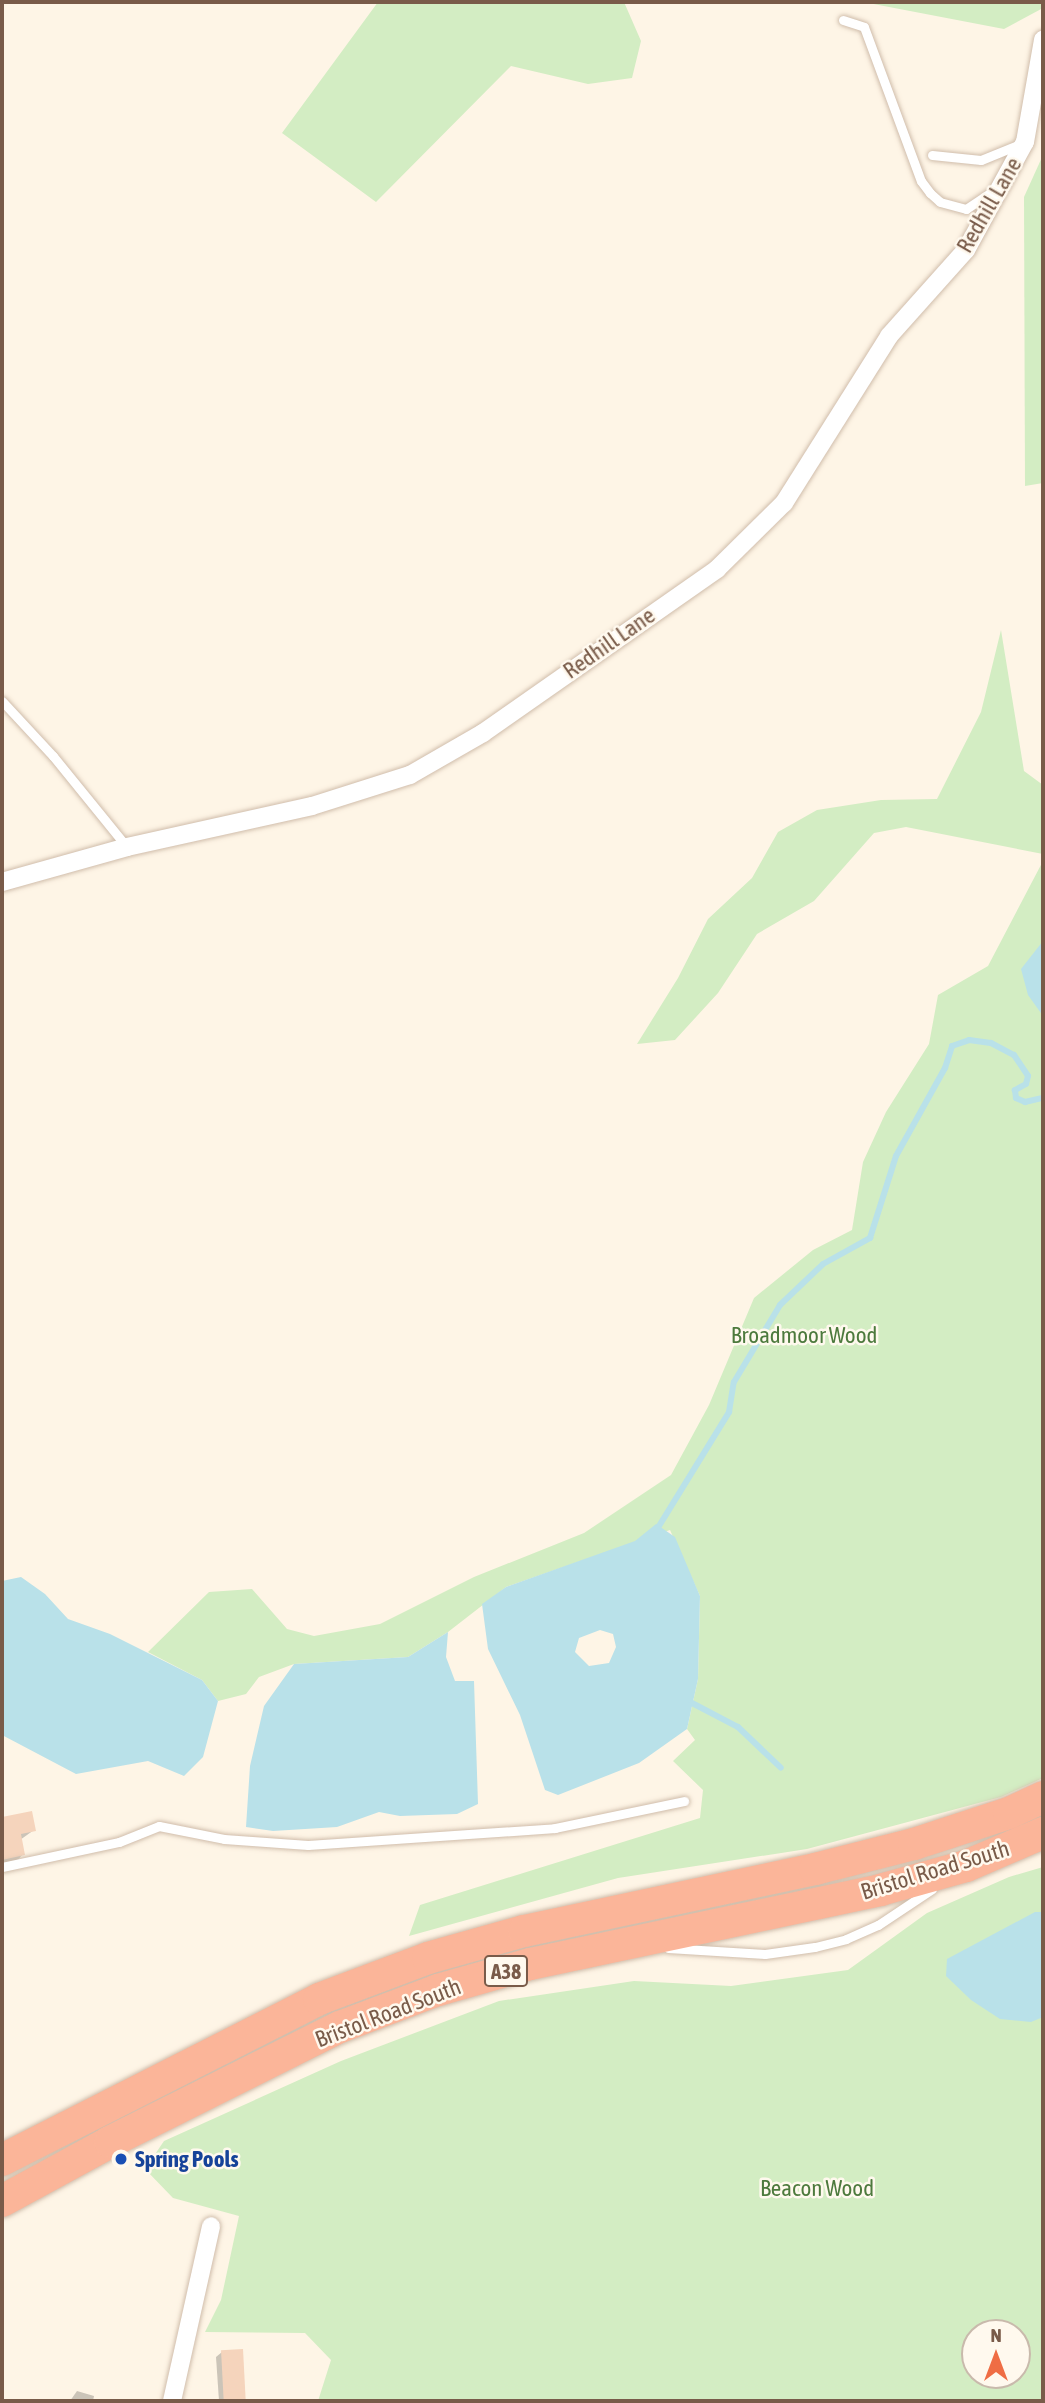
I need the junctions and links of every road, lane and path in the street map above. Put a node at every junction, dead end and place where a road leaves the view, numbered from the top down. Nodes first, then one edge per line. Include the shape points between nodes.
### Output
1 (843, 20) dead end
2 (1043, 40) edge
3 (1025, 142) junction
4 (932, 155) dead end
5 (1003, 183) junction
6 (2, 701) edge
7 (127, 847) junction
8 (2, 882) edge
9 (1043, 1797) edge
10 (684, 1801) dead end
11 (1043, 1833) edge
12 (965, 1866) junction
13 (2, 1867) edge
14 (624, 1944) junction
15 (2, 2160) edge
16 (2, 2201) edge
17 (211, 2226) dead end
18 (172, 2401) edge

1 - 5 lane via 864,27 921,181 930,193 940,202 965,209
2 - 3 street, Redhill Lane
3 - 4 lane via 981,160
3 - 5 street, Redhill Lane
5 - 7 street, Redhill Lane via 966,250 889,336 784,503 717,569 483,733 410,775 312,806
6 - 7 lane
7 - 8 street, Redhill Lane
9 - 15 highway, Bristol Road South / A38 via 914,1844 815,1870 524,1931 428,1958 319,1999
10 - 13 lane via 555,1828 308,1845 224,1839 159,1826 119,1842
11 - 12 highway, Bristol Road South / A38
12 - 14 highway, Bristol Road South / A38 via 880,1890
12 - 14 lane via 878,1925 846,1940 765,1954
14 - 16 highway, Bristol Road South / A38 via 438,1990 340,2027 110,2141
17 - 18 street

